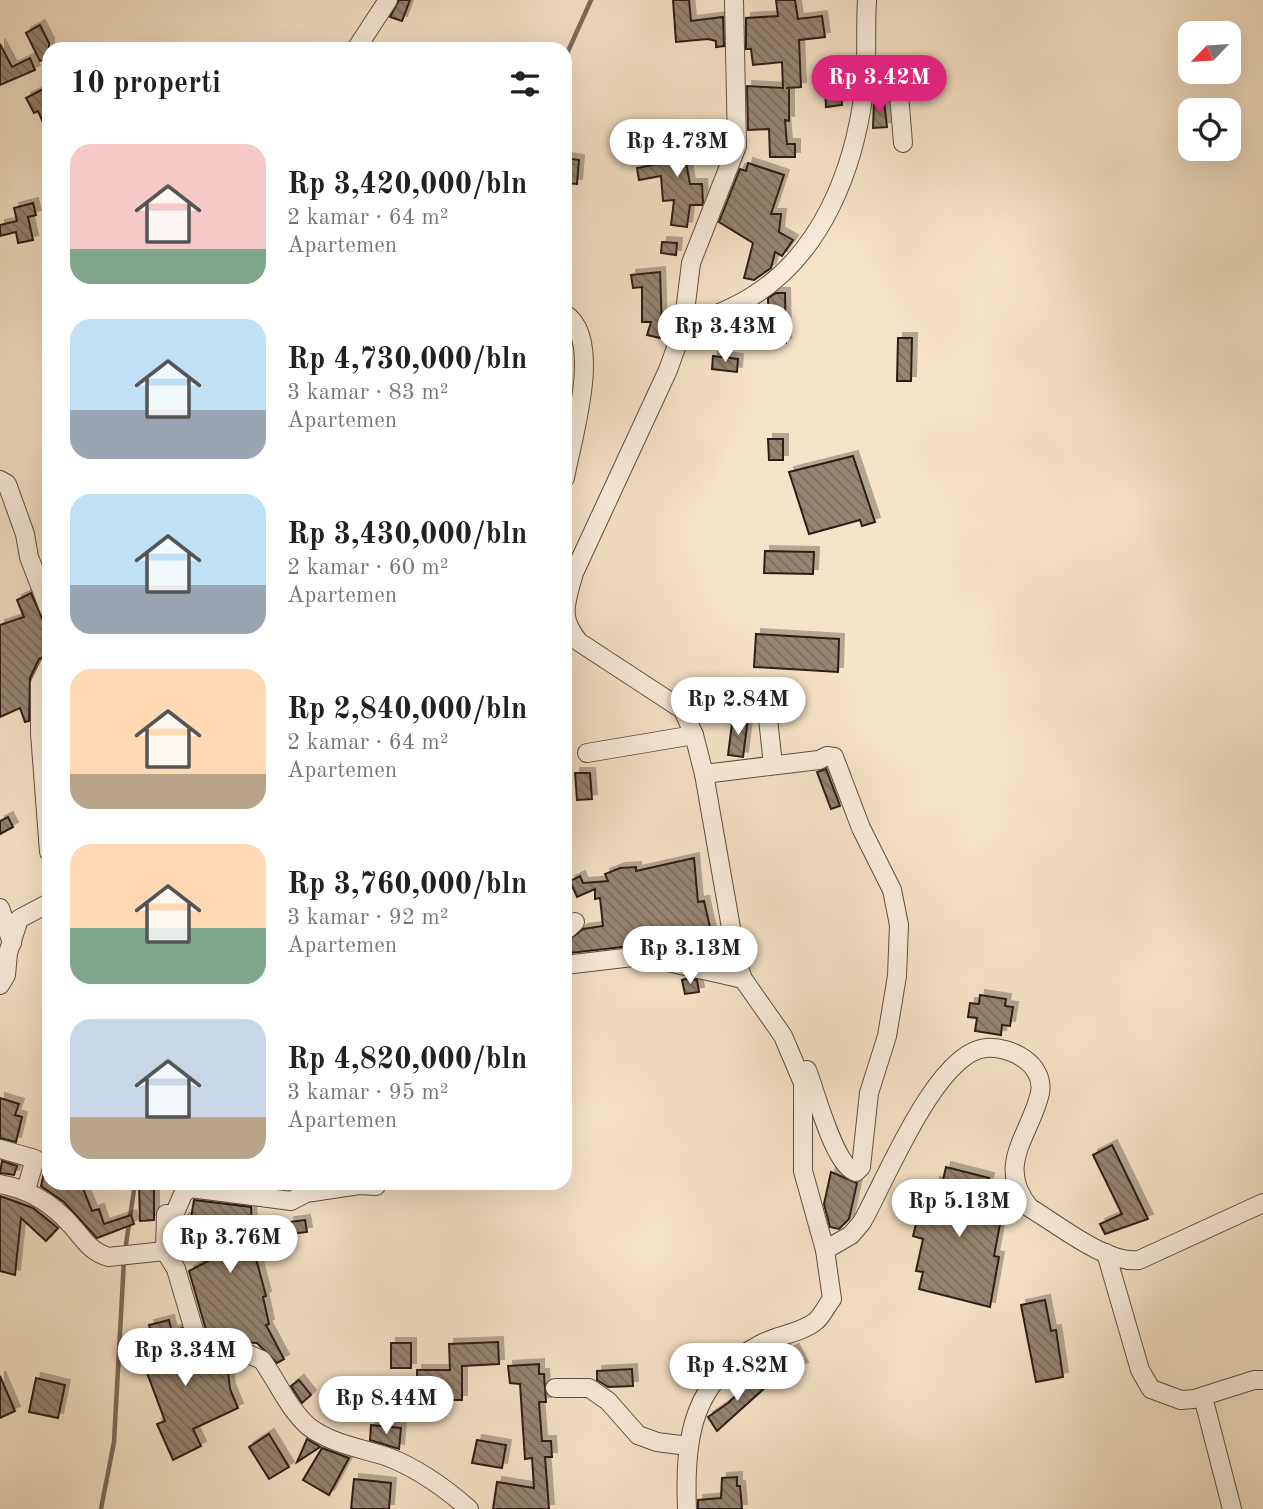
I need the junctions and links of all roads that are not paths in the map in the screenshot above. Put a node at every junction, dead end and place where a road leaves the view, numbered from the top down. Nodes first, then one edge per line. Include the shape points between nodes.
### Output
1 (388, 0) edge
2 (734, 0) edge
3 (867, 0) edge
4 (361, 42) edge
5 (865, 89) junction
6 (902, 144) dead end
7 (572, 320) edge
8 (683, 328) junction
9 (572, 438) edge
10 (0, 480) edge
11 (572, 577) edge
12 (42, 591) edge
13 (572, 643) edge
14 (42, 679) edge
15 (766, 699) dead end
16 (694, 735) junction
17 (587, 753) dead end
18 (42, 759) edge
19 (773, 765) junction
20 (704, 774) junction
21 (42, 907) edge
22 (0, 908) edge
23 (12, 943) junction
24 (572, 964) edge
25 (743, 978) junction
26 (0, 985) edge
27 (783, 1036) junction
28 (0, 1149) edge
29 (0, 1184) edge
30 (26, 1190) junction
31 (188, 1190) edge
32 (219, 1190) edge
33 (326, 1190) edge
34 (1263, 1203) edge
35 (159, 1250) junction
36 (825, 1250) junction
37 (1106, 1253) junction
38 (1263, 1380) edge
39 (555, 1388) dead end
40 (1203, 1397) junction
41 (688, 1446) junction
42 (469, 1509) edge
43 (687, 1509) edge
44 (1232, 1509) edge

1 - 4 street
2 - 8 street via 737,146 691,263
3 - 5 street
5 - 6 street via 899,94
5 - 8 street via 842,183 801,252 751,296
7 - 9 street via 578,325 586,357
8 - 11 street
10 - 12 street via 7,484
13 - 16 street via 683,710
14 - 18 street
15 - 19 street
16 - 17 street
16 - 20 street
19 - 20 street
19 - 27 street via 834,757 896,905 897,976 887,1036 869,1093 861,1167 856,1172 842,1161 804,1063
20 - 25 street
21 - 23 street via 20,918
22 - 23 street
23 - 26 street
24 - 25 street via 641,956
25 - 27 street
27 - 36 street via 803,1083 803,1171
28 - 30 street via 35,1159
29 - 30 street
30 - 35 street via 54,1208 92,1250 108,1256
31 - 35 street via 174,1214 166,1214
32 - 33 street via 291,1201
34 - 37 street via 1139,1260
35 - 42 street via 176,1269 196,1337 205,1346 262,1360 309,1427 407,1465
36 - 37 street via 851,1235 862,1222 944,1073 986,1048 1018,1054 1029,1062 1041,1083 1015,1155 1023,1199 1030,1208
36 - 41 street via 832,1299 816,1321 761,1343 718,1375 694,1418
37 - 40 street via 1140,1370 1151,1389 1181,1399
38 - 40 street
39 - 41 street via 589,1388 608,1401 638,1436
40 - 44 street
41 - 43 street

